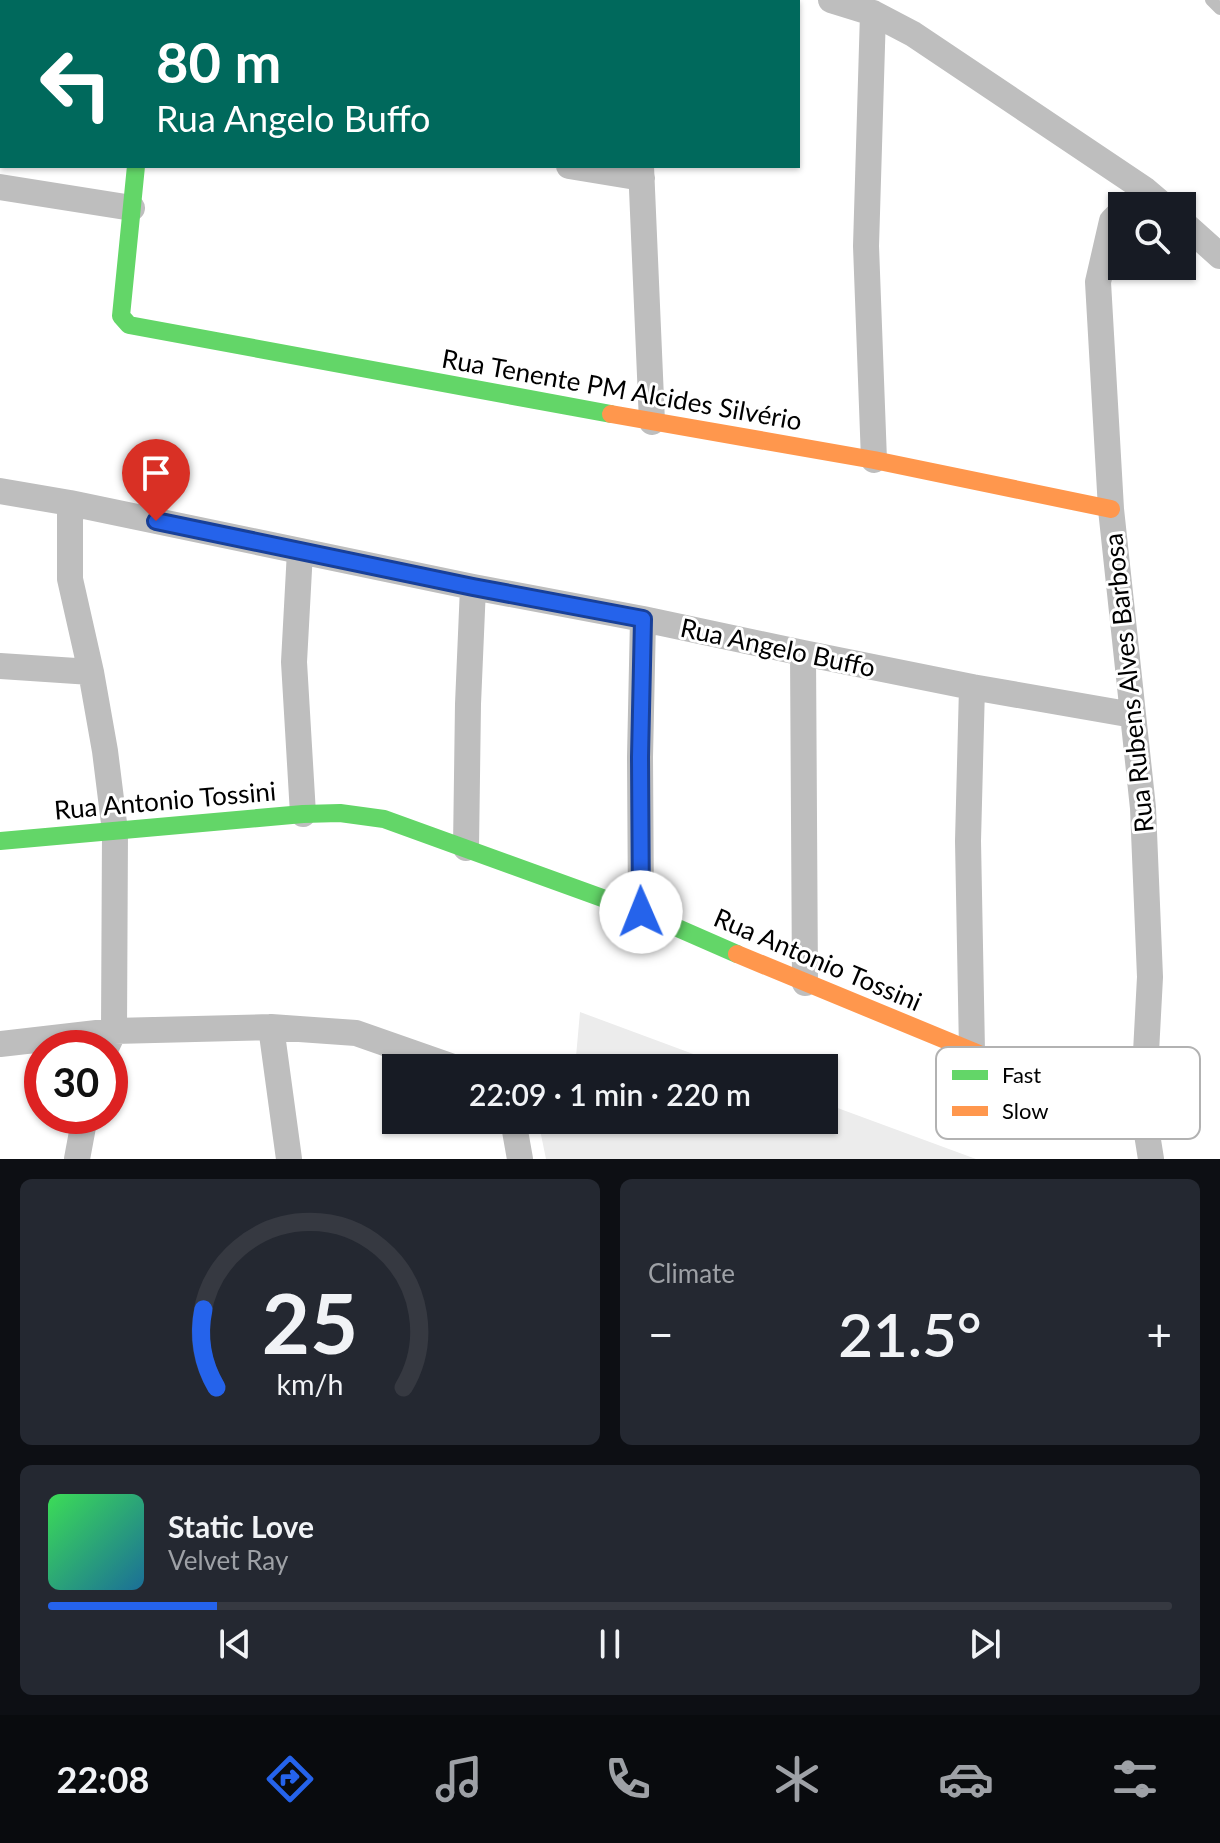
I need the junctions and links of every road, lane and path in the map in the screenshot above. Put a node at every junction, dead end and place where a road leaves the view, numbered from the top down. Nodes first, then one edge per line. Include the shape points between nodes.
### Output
1 (831, 0) edge
2 (1211, 0) edge
3 (1220, 9) edge
4 (873, 13) junction
5 (136, 168) edge
6 (593, 168) edge
7 (642, 172) edge
8 (0, 187) edge
9 (1134, 192) edge
10 (132, 208) junction
11 (1196, 235) edge
12 (1108, 238) edge
13 (1220, 256) edge
14 (652, 422) junction
15 (874, 460) junction
16 (0, 491) edge
17 (70, 503) junction
18 (1111, 509) junction
19 (300, 551) junction
20 (473, 587) junction
21 (643, 619) junction
22 (803, 653) junction
23 (0, 666) edge
24 (91, 672) junction
25 (972, 687) junction
26 (1133, 715) junction
27 (303, 814) junction
28 (115, 831) junction
29 (0, 841) edge
30 (466, 848) junction
31 (641, 912) junction
32 (805, 983) junction
33 (271, 1027) junction
34 (110, 1030) edge
35 (128, 1038) edge
36 (24, 1043) edge
37 (0, 1044) edge
38 (962, 1047) edge
39 (972, 1047) edge
40 (1146, 1047) edge
41 (418, 1054) edge
42 (82, 1134) edge
43 (516, 1134) edge
44 (1148, 1139) edge
45 (77, 1159) edge
46 (289, 1159) edge
47 (520, 1159) edge
48 (1151, 1159) edge

1 - 4 street
2 - 3 lane
4 - 9 street via 913,34
4 - 15 street via 866,246
5 - 10 street
6 - 7 street
7 - 14 street
8 - 10 street
10 - 14 street, Rua Tenente PM Alcides Silvério via 121,316 134,326
11 - 13 street
12 - 18 street, Rua Rubens Alves Barbosa via 1098,282
14 - 15 street, Rua Tenente PM Alcides Silvério
15 - 18 street, Rua Tenente PM Alcides Silvério
16 - 17 street, Rua Angelo Buffo
17 - 19 street, Rua Angelo Buffo
17 - 24 street via 70,579
18 - 26 street, Rua Rubens Alves Barbosa
19 - 20 street, Rua Angelo Buffo
19 - 27 street via 294,662
20 - 21 street, Rua Angelo Buffo
20 - 30 street
21 - 22 street, Rua Angelo Buffo
21 - 31 street
22 - 25 street, Rua Angelo Buffo
22 - 32 street
23 - 24 street
24 - 28 street
25 - 26 street, Rua Angelo Buffo
25 - 39 street
26 - 40 street, Rua Rubens Alves Barbosa via 1150,977
27 - 28 street, Rua Antonio Tossini
27 - 30 street, Rua Antonio Tossini via 384,819
28 - 29 street, Rua Antonio Tossini
28 - 34 street
30 - 31 street, Rua Antonio Tossini
31 - 32 street, Rua Antonio Tossini
32 - 38 street, Rua Antonio Tossini
33 - 35 street
33 - 41 street via 356,1033
33 - 46 street
36 - 37 street
42 - 45 street
43 - 47 street
44 - 48 street, Rua Rubens Alves Barbosa

